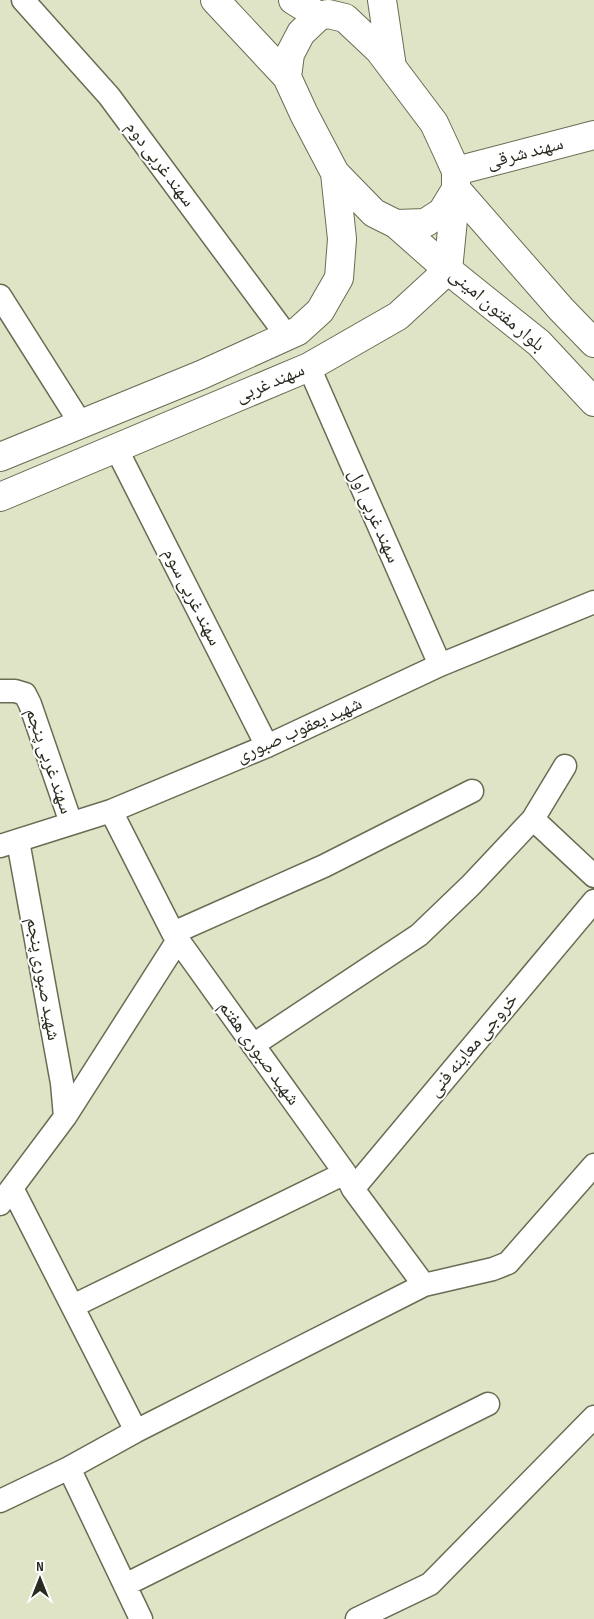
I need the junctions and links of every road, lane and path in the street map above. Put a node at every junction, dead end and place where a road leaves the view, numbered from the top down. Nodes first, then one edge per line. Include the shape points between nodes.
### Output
1 (23, 0) edge
2 (214, 0) edge
3 (293, 0) edge
4 (382, 0) edge
5 (327, 10) edge
6 (392, 67) junction
7 (287, 77) junction
8 (594, 135) edge
9 (335, 173) junction
10 (456, 180) junction
11 (396, 224) junction
12 (448, 270) junction
13 (0, 296) edge
14 (287, 336) junction
15 (594, 343) edge
16 (309, 367) junction
17 (594, 402) edge
18 (81, 424) junction
19 (116, 448) junction
20 (0, 457) edge
21 (0, 498) edge
22 (594, 602) edge
23 (440, 665) junction
24 (0, 691) edge
25 (268, 746) junction
26 (565, 766) dead end
27 (472, 790) dead end
28 (111, 811) junction
29 (533, 819) junction
30 (70, 823) junction
31 (9, 844) edge
32 (594, 876) edge
33 (594, 901) edge
34 (176, 936) junction
35 (253, 1045) junction
36 (65, 1117) junction
37 (594, 1165) edge
38 (349, 1181) junction
39 (6, 1196) edge
40 (424, 1285) junction
41 (73, 1306) junction
42 (488, 1404) dead end
43 (594, 1417) edge
44 (136, 1431) junction
45 (69, 1468) junction
46 (0, 1501) edge
47 (125, 1585) junction
48 (141, 1619) edge
49 (357, 1619) edge

1 - 14 street, سهند غربی دوم via 109,96
2 - 7 main road
3 - 5 main road
4 - 6 main road
5 - 6 main road via 345,18
5 - 7 main road via 300,33 290,54
6 - 10 main road via 434,123
7 - 9 main road
8 - 10 main road, سهند شرقی
9 - 11 main road via 374,213
9 - 14 main road, سهند غربی via 342,239 339,278 320,311 298,331
10 - 11 main road via 442,212 425,223
10 - 12 main road
10 - 15 main road via 561,309
11 - 12 main road, بلوار مفتون امینی
12 - 16 main road, سهند غربی via 398,316
12 - 17 main road, بلوار مفتون امینی via 539,342
13 - 18 street
14 - 18 main road, سهند غربی
16 - 19 main road, سهند غربی
16 - 23 street, سهند غربی اول
18 - 20 main road, سهند غربی
19 - 21 main road, سهند غربی
19 - 25 street, سهند غربی سوم
22 - 23 street, شهید یعقوب صبوری
23 - 25 street, شهید یعقوب صبوری
24 - 30 street, سهند غربی پنجم via 25,694
25 - 28 street, شهید یعقوب صبوری
26 - 29 street
27 - 34 street via 324,866
28 - 30 street, شهید یعقوب صبوری
28 - 34 street, شهید صبوری هفتم
29 - 32 street
29 - 35 street via 419,935
30 - 31 street, شهید یعقوب صبوری
31 - 36 street, شهید صبوری پنجم via 62,1083
33 - 38 street, خروجی معاینه فنی
34 - 35 street, شهید صبوری هفتم
34 - 36 street
35 - 38 street, شهید صبوری هفتم
36 - 39 street
37 - 40 street via 508,1264
38 - 40 street, شهید صبوری هفتم
38 - 41 street
39 - 41 street
40 - 44 street
41 - 44 street
42 - 47 street
43 - 49 street via 430,1584
44 - 45 street
45 - 46 street
45 - 47 street
47 - 48 street

